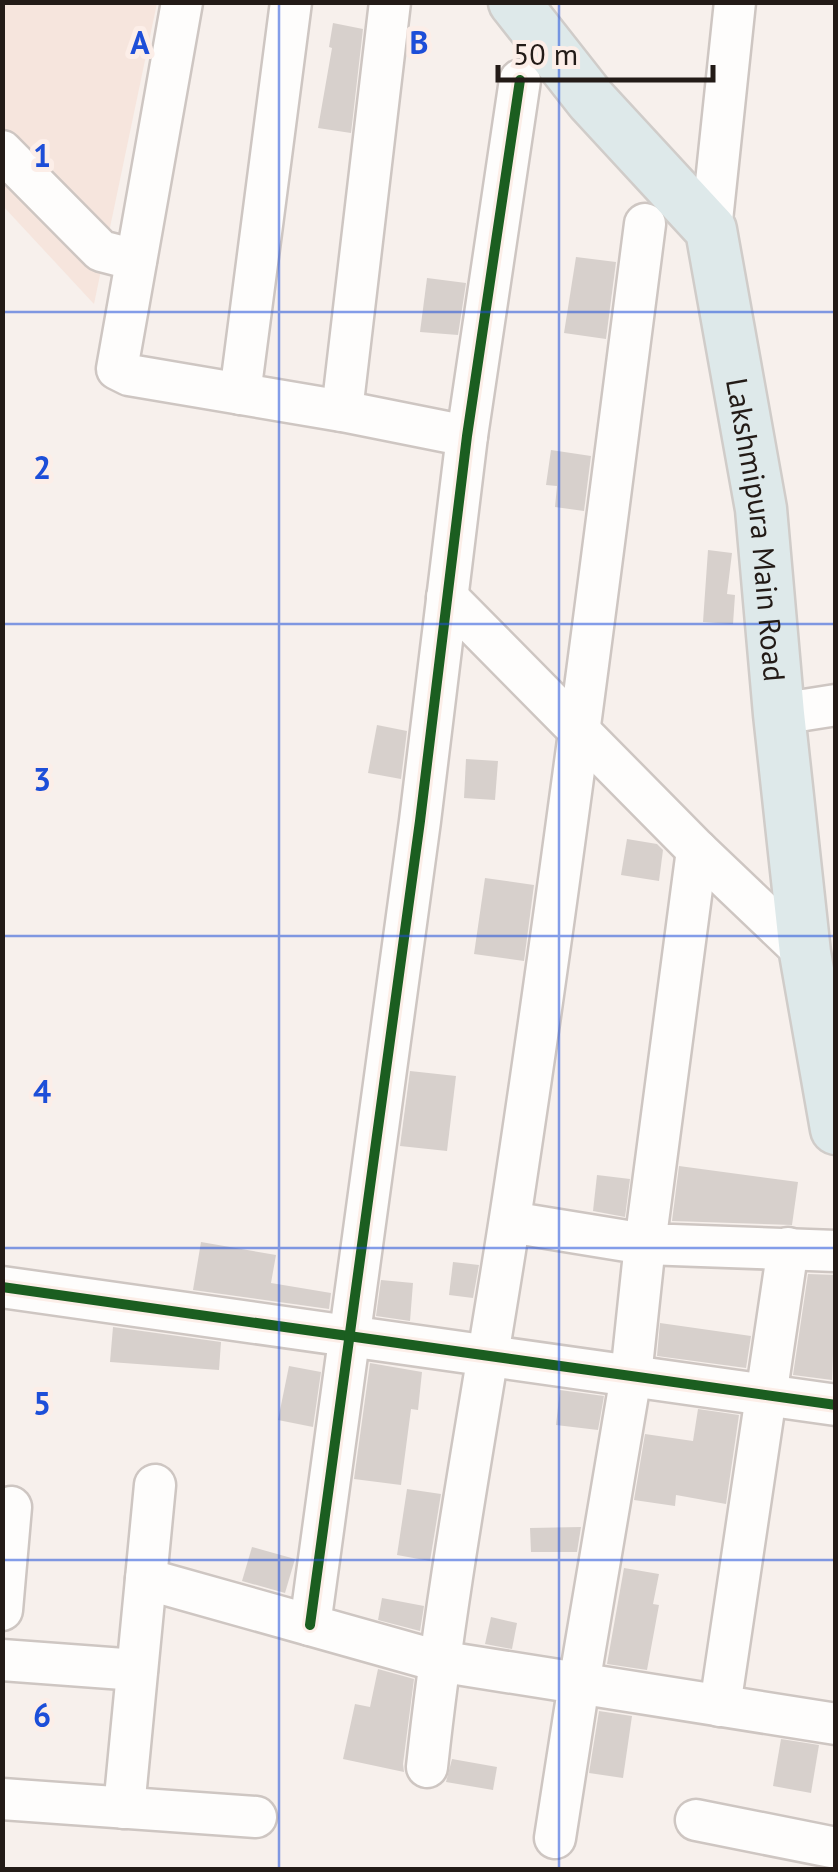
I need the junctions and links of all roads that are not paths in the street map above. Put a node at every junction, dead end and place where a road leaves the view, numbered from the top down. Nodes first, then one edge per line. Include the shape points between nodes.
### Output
1 (182, 2) edge
2 (291, 2) edge
3 (390, 2) edge
4 (514, 2) edge
5 (735, 2) edge
6 (520, 80) dead end
7 (2, 151) edge
8 (646, 224) dead end
9 (712, 230) junction
10 (136, 260) junction
11 (240, 394) junction
12 (342, 411) junction
13 (467, 436) junction
14 (447, 597) junction
15 (836, 704) edge
16 (779, 714) junction
17 (580, 732) junction
18 (696, 850) junction
19 (806, 953) junction
20 (828, 1047) edge
21 (836, 1129) edge
22 (510, 1222) junction
23 (645, 1244) junction
24 (788, 1248) junction
25 (836, 1252) edge
26 (2, 1287) edge
27 (350, 1338) junction
28 (488, 1356) junction
29 (631, 1376) junction
30 (766, 1394) junction
31 (836, 1405) edge
32 (154, 1485) dead end
33 (11, 1507) dead end
34 (146, 1578) junction
35 (2, 1610) edge
36 (310, 1625) junction
37 (2, 1660) edge
38 (438, 1661) junction
39 (137, 1670) junction
40 (579, 1684) junction
41 (720, 1706) junction
42 (836, 1724) edge
43 (427, 1767) dead end
44 (2, 1799) edge
45 (124, 1808) junction
46 (256, 1817) dead end
47 (696, 1820) dead end
48 (556, 1838) dead end
49 (836, 1848) edge

1 - 10 street
2 - 11 street
3 - 12 street
4 - 9 main road via 591,100
5 - 9 street
6 - 13 street
7 - 10 street via 101,251
8 - 17 street
9 - 16 main road, Lakshmipura Main Road via 762,508
10 - 11 street via 118,369
11 - 12 street
12 - 13 street
13 - 14 street
14 - 17 street
14 - 27 street
15 - 16 street
16 - 19 main road, Lakshmipura Main Road
17 - 18 street
17 - 22 street
18 - 19 street
18 - 23 street
19 - 20 main road, Lakshmipura Main Road
20 - 21 main road, Lakshmipura Main Road
22 - 23 street
22 - 28 street
23 - 24 street
23 - 29 street
24 - 25 street
24 - 30 street
26 - 27 street
27 - 28 street
27 - 36 street
28 - 29 street
28 - 38 street
29 - 30 street
29 - 40 street
30 - 31 street
30 - 41 street
32 - 34 street
33 - 35 street
34 - 36 street
34 - 39 street
36 - 38 street
37 - 39 street
38 - 40 street
38 - 43 street
39 - 45 street
40 - 41 street
40 - 48 street
41 - 42 street
44 - 45 street
45 - 46 street
47 - 49 street

